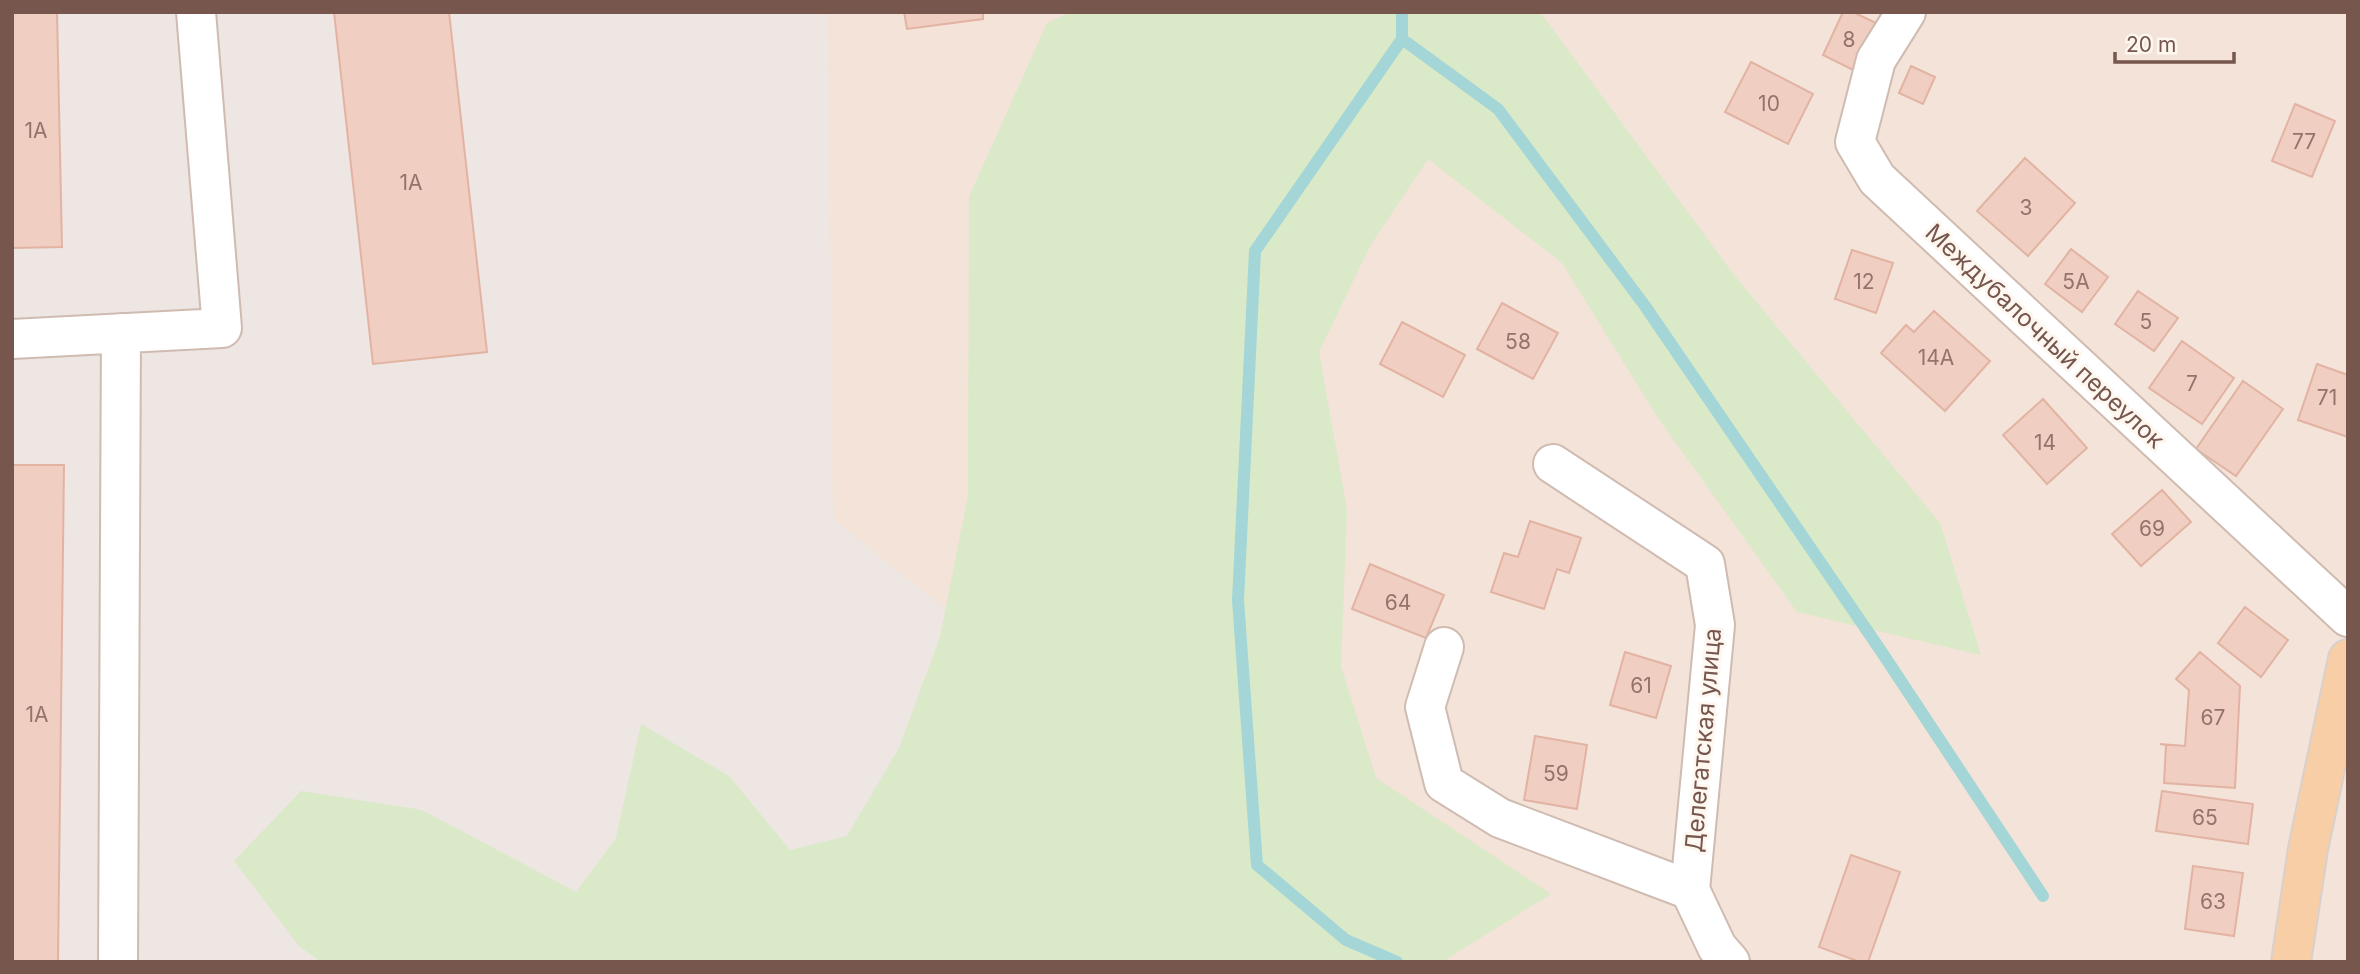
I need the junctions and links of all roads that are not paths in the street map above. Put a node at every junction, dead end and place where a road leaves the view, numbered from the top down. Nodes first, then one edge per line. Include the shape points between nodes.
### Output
1 (196, 12) edge
2 (1906, 12) edge
3 (121, 333) junction
4 (12, 339) edge
5 (1553, 464) dead end
6 (2348, 617) edge
7 (1444, 647) dead end
8 (2348, 659) edge
9 (1690, 890) junction
10 (118, 962) edge
11 (1730, 962) edge
12 (2291, 962) edge

1 - 3 street via 222,328
2 - 6 street, Междубалочный переулок via 1876,60 1856,142 1877,179
3 - 4 street
3 - 10 street
5 - 9 street, Делегатская улица via 1705,564 1716,625
7 - 9 street, Делегатская улица via 1425,707 1444,783 1500,818
8 - 12 main road via 2308,849
9 - 11 street via 1717,947

